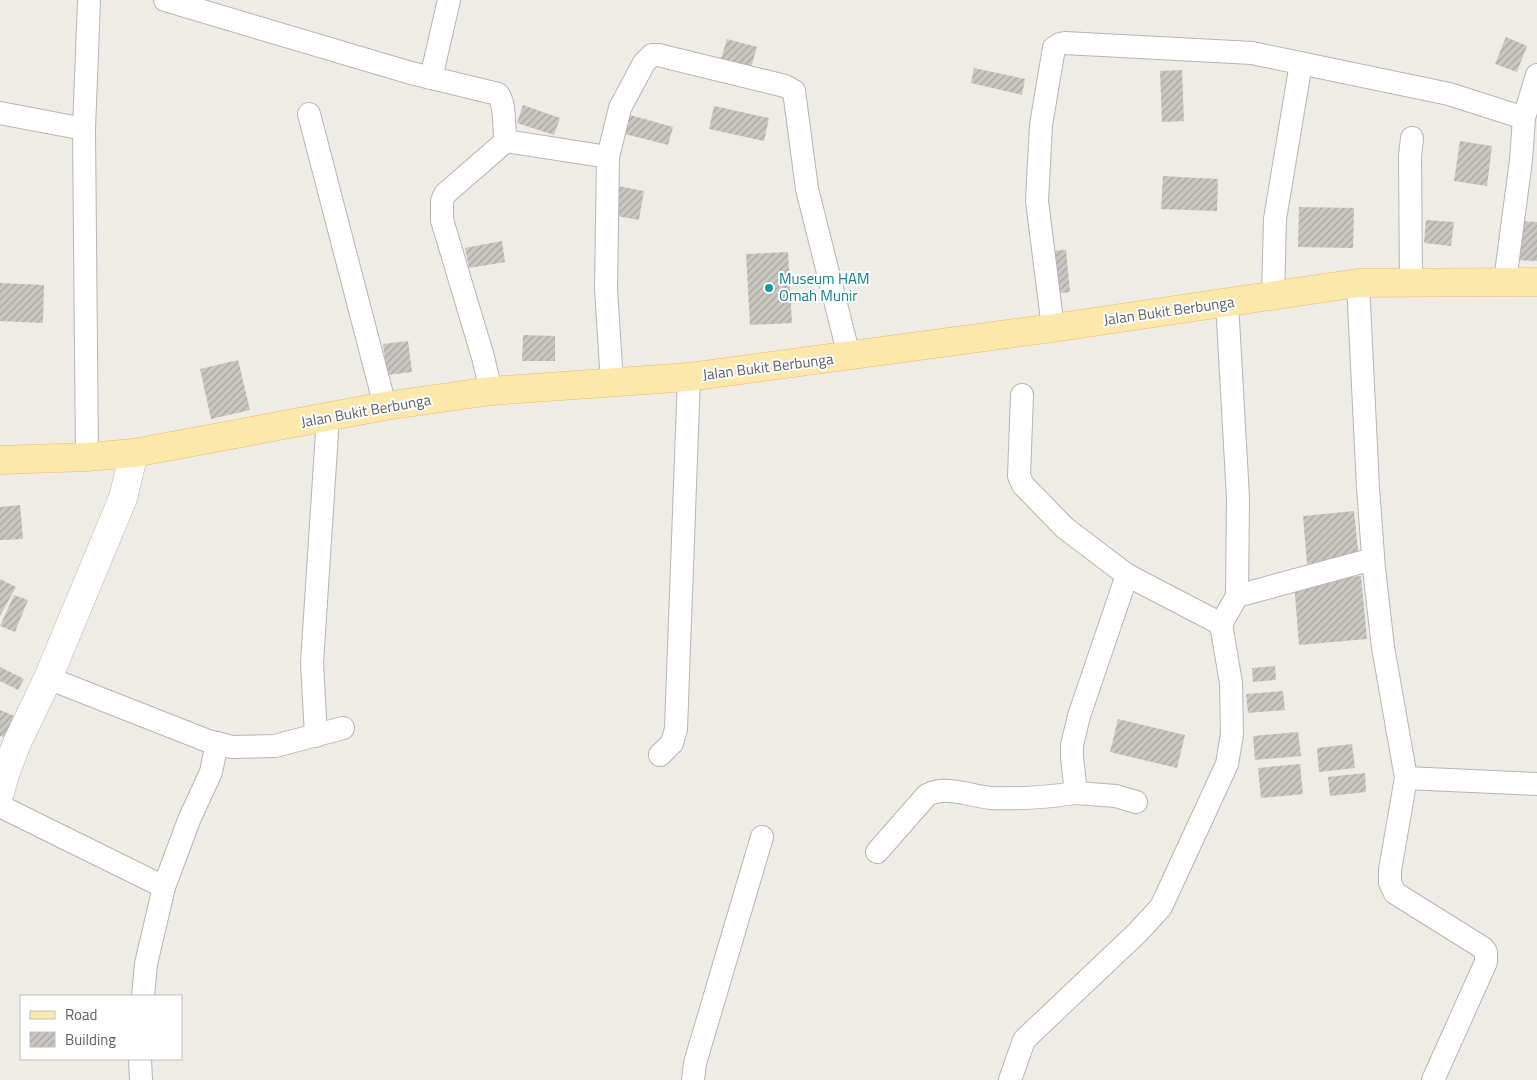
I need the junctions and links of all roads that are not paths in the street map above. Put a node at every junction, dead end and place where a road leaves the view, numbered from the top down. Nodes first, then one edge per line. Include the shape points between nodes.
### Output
1 (89, 0) edge
2 (165, 0) edge
3 (449, 0) edge
4 (1302, 64) junction
5 (1537, 75) edge
6 (431, 78) junction
7 (0, 113) edge
8 (308, 114) dead end
9 (1524, 118) junction
10 (84, 129) junction
11 (1412, 138) dead end
12 (506, 141) junction
13 (608, 157) junction
14 (1529, 160) edge
15 (1505, 281) junction
16 (1537, 282) edge
17 (1358, 283) junction
18 (1411, 284) junction
19 (1273, 296) junction
20 (1227, 302) junction
21 (1053, 328) junction
22 (848, 356) junction
23 (689, 377) junction
24 (612, 383) junction
25 (491, 391) junction
26 (1022, 395) dead end
27 (385, 406) junction
28 (328, 418) junction
29 (134, 453) junction
30 (87, 457) junction
31 (0, 460) edge
32 (1373, 559) junction
33 (1127, 575) junction
34 (1237, 596) junction
35 (1221, 624) junction
36 (48, 678) junction
37 (343, 728) dead end
38 (316, 736) junction
39 (217, 743) junction
40 (660, 755) dead end
41 (1406, 778) junction
42 (1537, 784) edge
43 (0, 793) edge
44 (1076, 793) junction
45 (1136, 802) dead end
46 (0, 806) edge
47 (762, 837) dead end
48 (877, 852) dead end
49 (164, 887) junction
50 (143, 995) edge
51 (140, 1060) edge
52 (141, 1080) edge
53 (693, 1080) edge
54 (1010, 1080) edge
55 (1433, 1080) edge

1 - 10 street
2 - 6 street
3 - 6 street
4 - 9 street via 1449,94
4 - 19 street via 1276,219
4 - 21 street via 1252,53 1065,43 1054,48 1041,125 1037,202
5 - 9 street
6 - 12 street via 498,94 502,100
7 - 10 street
8 - 27 street
9 - 14 street
10 - 30 street
11 - 18 street
12 - 13 street
12 - 25 street via 445,194 442,201 442,220
13 - 22 street via 620,108 644,63 652,56 670,56 791,89 795,95 807,189
13 - 24 street via 606,289
14 - 15 street
15 - 16 main road, Jalan Bukit Berbunga
15 - 18 main road, Jalan Bukit Berbunga
17 - 18 main road, Jalan Bukit Berbunga
17 - 19 main road, Jalan Bukit Berbunga
17 - 32 street
19 - 20 main road, Jalan Bukit Berbunga
20 - 21 main road, Jalan Bukit Berbunga
20 - 34 street via 1238,498
21 - 22 main road, Jalan Bukit Berbunga
22 - 23 main road, Jalan Bukit Berbunga
23 - 24 main road, Jalan Bukit Berbunga
23 - 40 street via 676,729 672,743
24 - 25 main road, Jalan Bukit Berbunga
25 - 27 main road, Jalan Bukit Berbunga
26 - 33 street via 1019,480 1065,528
27 - 28 main road, Jalan Bukit Berbunga
28 - 29 main road, Jalan Bukit Berbunga
28 - 38 street via 312,663
29 - 30 main road, Jalan Bukit Berbunga
29 - 36 street via 123,498
30 - 31 main road, Jalan Bukit Berbunga
32 - 34 street
32 - 41 street via 1383,647
33 - 35 street
33 - 44 street via 1072,745
34 - 35 street
35 - 54 street via 1231,683 1232,734 1227,764 1206,810 1161,907 1024,1040
36 - 39 street
36 - 43 street via 17,743
37 - 38 street
38 - 39 street via 275,746 232,747
39 - 49 street via 211,772
41 - 42 street
41 - 55 street via 1390,870 1392,889 1484,948 1486,956
44 - 45 street via 1116,796
44 - 48 street via 991,798 934,791 927,794
46 - 49 street
47 - 53 street via 695,1063
49 - 50 street via 146,964
51 - 52 street

